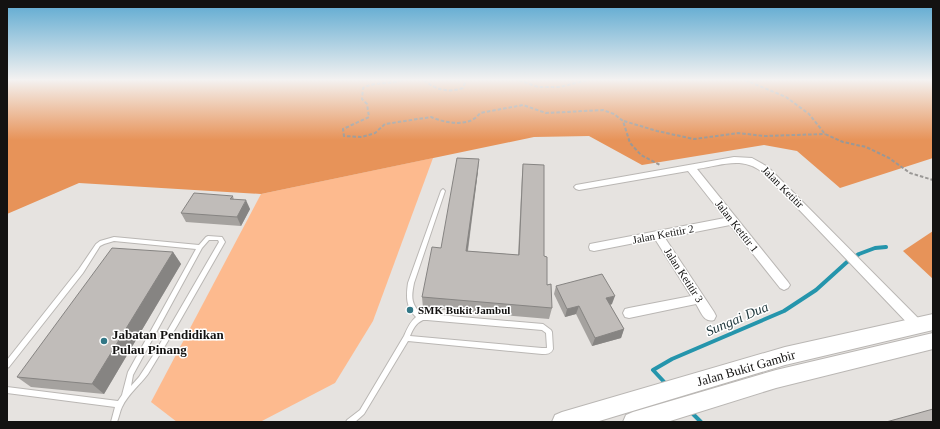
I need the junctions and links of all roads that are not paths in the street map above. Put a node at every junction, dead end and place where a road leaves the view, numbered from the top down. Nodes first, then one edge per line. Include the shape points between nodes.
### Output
1 (690, 167) junction
2 (579, 187) dead end
3 (443, 191) dead end
4 (732, 221) junction
5 (658, 235) junction
6 (200, 247) junction
7 (594, 247) dead end
8 (784, 285) dead end
9 (699, 299) junction
10 (629, 313) dead end
11 (710, 316) dead end
12 (420, 317) junction
13 (925, 324) edge
14 (406, 338) junction
15 (933, 341) edge
16 (7, 365) edge
17 (7, 390) edge
18 (125, 395) junction
19 (119, 404) junction
20 (114, 422) edge
21 (349, 422) edge
22 (562, 422) edge
23 (633, 422) edge

1 - 2 street, Jalan Ketitir
1 - 4 street, Jalan Ketitir 1
1 - 13 street, Jalan Ketitir via 742,159 758,163 864,269
3 - 12 lane via 411,283 409,294 412,309
4 - 5 street, Jalan Ketitir 2
4 - 8 street, Jalan Ketitir 1
5 - 7 street, Jalan Ketitir 2
5 - 9 street, Jalan Ketitir 3
6 - 16 lane via 114,239 102,242
6 - 18 lane via 130,374
6 - 18 lane via 208,238 222,240 146,373
9 - 10 street
9 - 11 street, Jalan Ketitir 3
12 - 14 lane
12 - 14 lane via 543,328 549,332 550,349 542,351
13 - 22 main road, Jalan Bukit Gambir via 785,356
14 - 21 lane via 362,412
15 - 23 main road, Jalan Bukit Gambir via 776,379
17 - 19 lane
18 - 19 lane
19 - 20 lane

